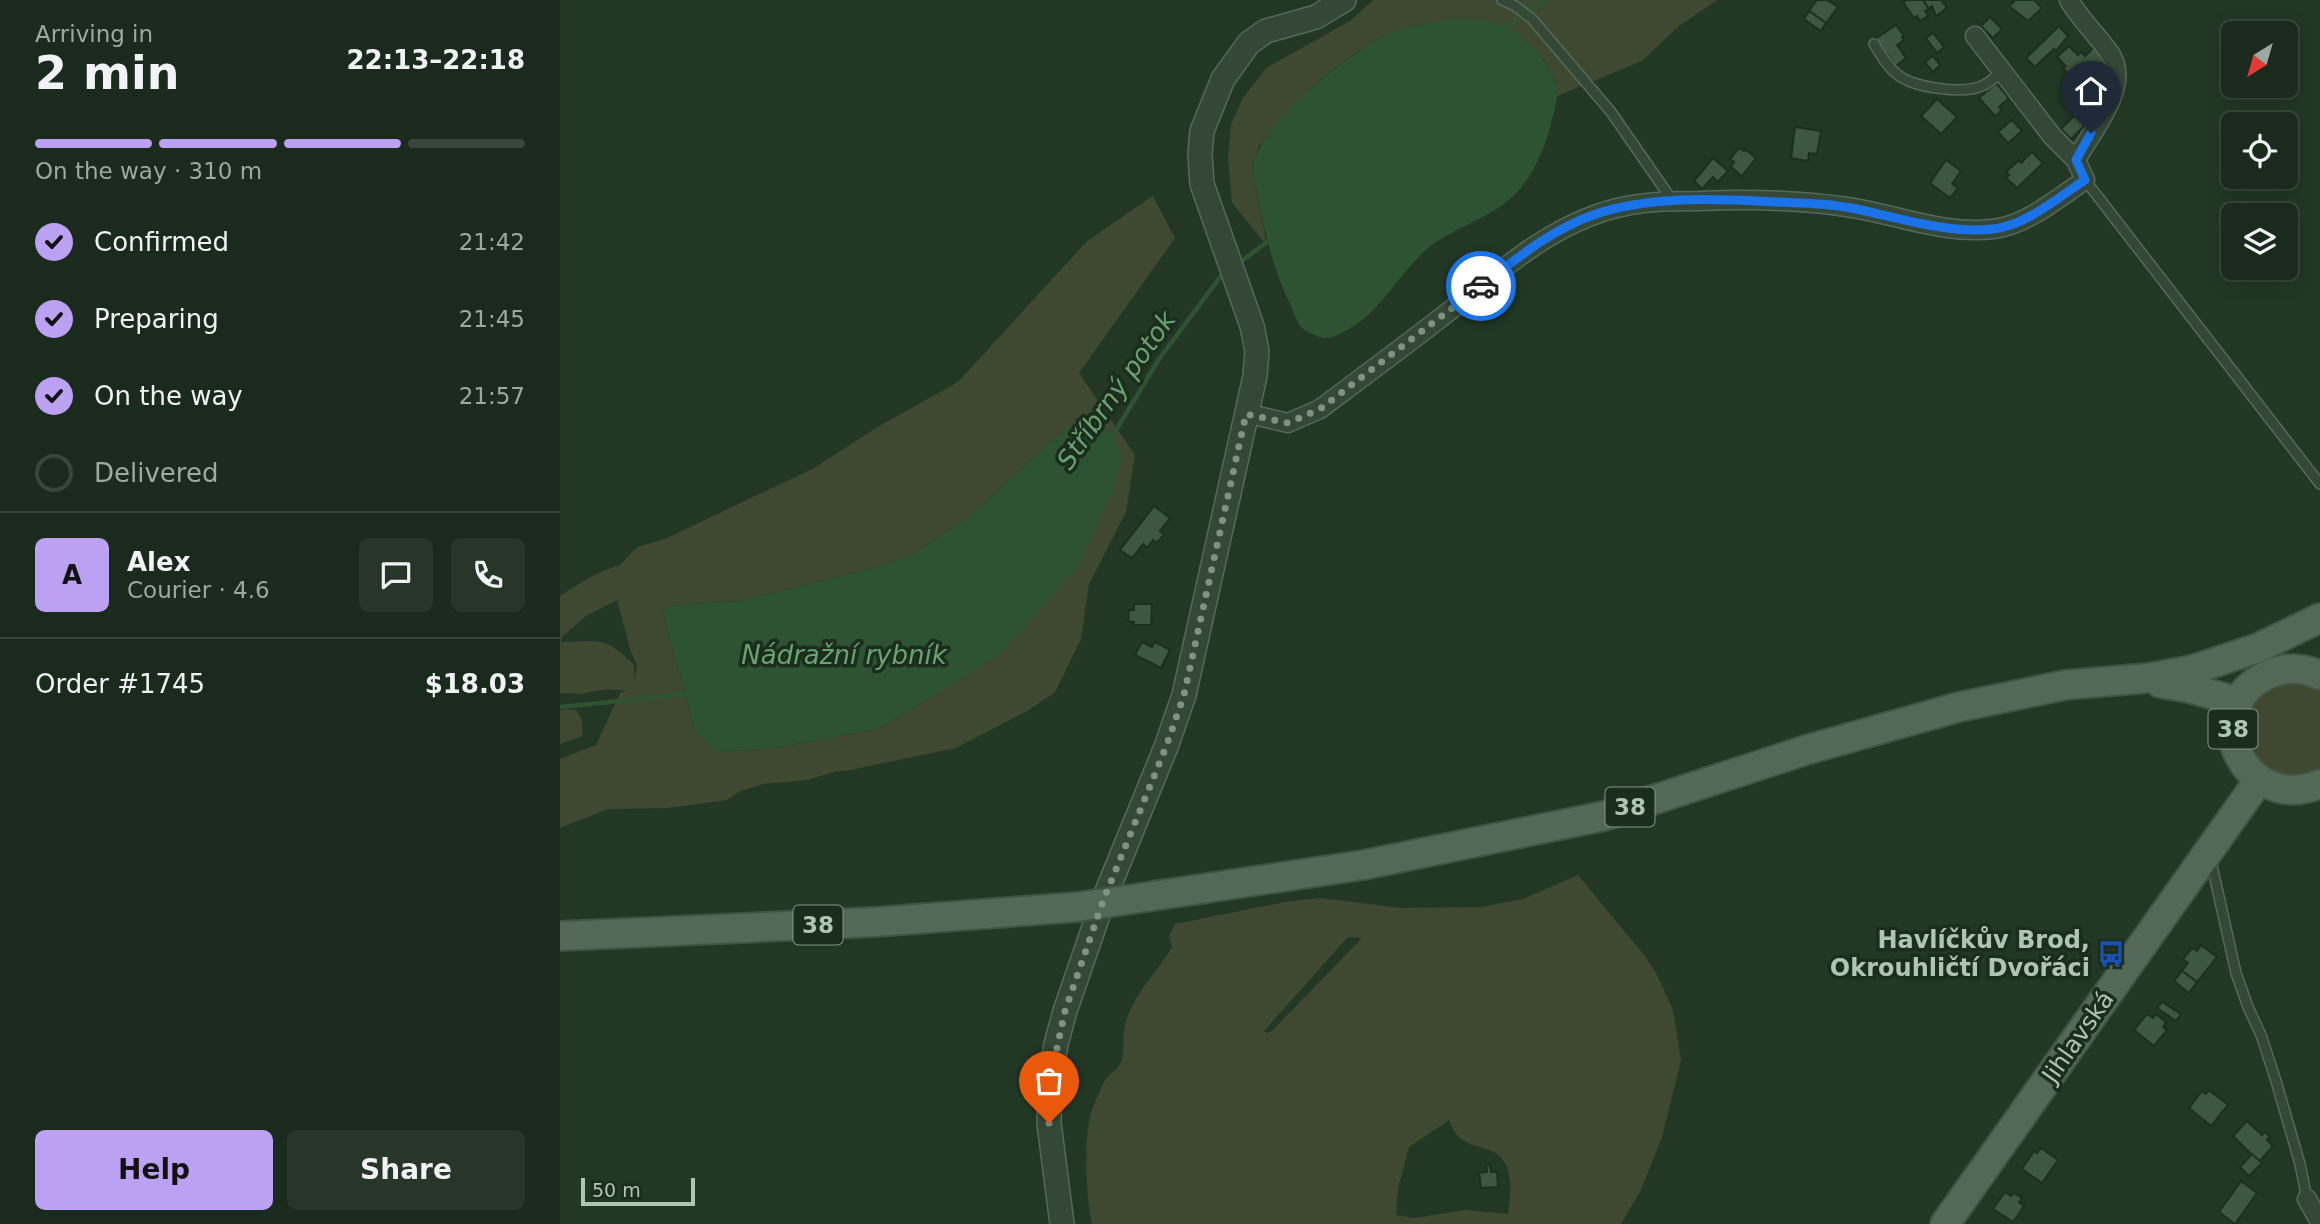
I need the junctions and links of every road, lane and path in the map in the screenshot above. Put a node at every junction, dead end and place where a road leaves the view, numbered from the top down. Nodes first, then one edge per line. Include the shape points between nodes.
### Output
1 (1344, 0) edge
2 (1502, 0) edge
3 (2069, 0) edge
4 (1975, 36) dead end
5 (1874, 44) dead end
6 (2002, 71) junction
7 (2076, 160) junction
8 (2085, 180) junction
9 (1673, 201) junction
10 (1246, 414) junction
11 (2320, 484) edge
12 (2320, 618) edge
13 (2320, 675) edge
14 (2126, 680) junction
15 (2239, 702) junction
16 (2259, 780) junction
17 (2320, 784) edge
18 (2208, 852) junction
19 (560, 936) edge
20 (2307, 1199) joint
21 (2320, 1222) edge
22 (1062, 1224) edge
23 (1945, 1224) edge

1 - 10 street via 1316,16 1266,31 1249,43 1223,79 1202,131 1202,184 1257,351
2 - 9 lane via 1531,19 1611,112
3 - 7 street via 2111,55 2117,74 2106,112
4 - 6 street
5 - 6 lane via 1898,75 1924,86 1968,90
6 - 7 street
7 - 8 street
8 - 9 street via 2036,213 1994,229 1958,229 1799,202
8 - 11 lane
9 - 10 street via 1593,215 1539,243 1302,418 1288,423
10 - 22 street via 1184,695 1103,901 1056,1044 1049,1123
12 - 14 main road via 2225,660
13 - 15 main road, 38 via 2296,669 2273,672 2253,684
14 - 15 main road, 38 via 2189,688
14 - 19 main road, 38, bridge via 2065,685 1959,708 1806,750 1604,816 1363,865 1077,907 875,922
15 - 16 main road, 38 via 2234,744 2243,764
16 - 17 main road, 38 via 2288,790
16 - 18 main road, Jihlavská / 38
18 - 20 lane via 2236,973 2276,1081
18 - 23 main road, Jihlavská / 38
20 - 21 street

